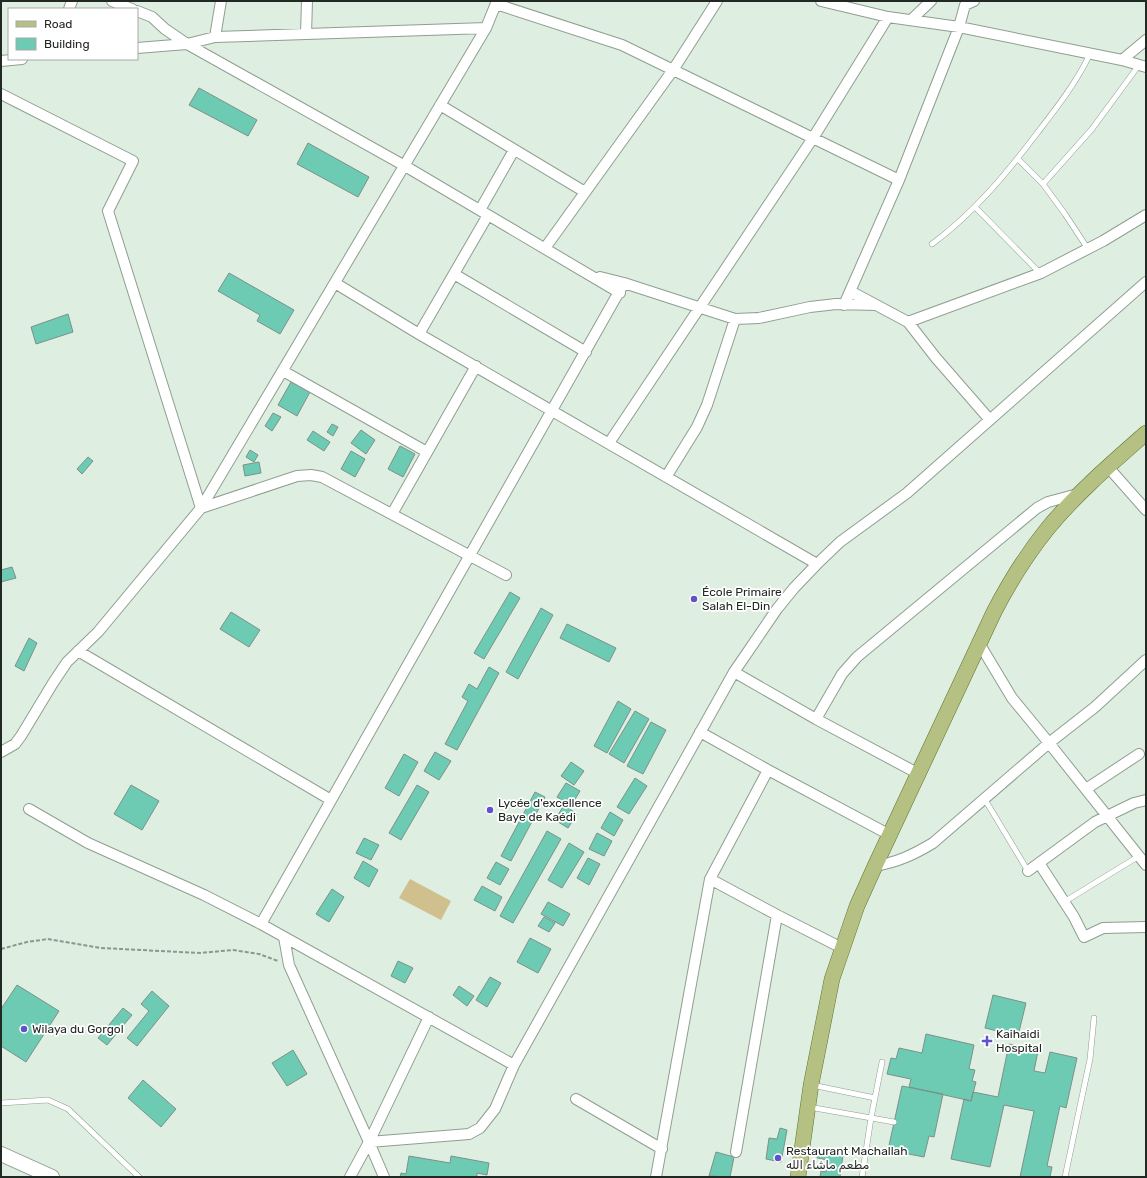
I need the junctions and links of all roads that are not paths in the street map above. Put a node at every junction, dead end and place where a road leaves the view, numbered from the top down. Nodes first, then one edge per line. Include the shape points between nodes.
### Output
1 (112, 1) edge
2 (221, 1) edge
3 (307, 1) edge
4 (717, 1) edge
5 (821, 1) edge
6 (931, 1) edge
7 (974, 1) edge
8 (497, 2) edge
9 (130, 8) edge
10 (138, 11) edge
11 (888, 16) junction
12 (911, 20) junction
13 (959, 27) junction
14 (486, 28) junction
15 (306, 34) junction
16 (215, 37) junction
17 (1146, 40) edge
18 (187, 44) junction
19 (138, 48) edge
20 (1090, 54) junction
21 (12, 60) edge
22 (1122, 60) junction
23 (1, 61) edge
24 (1142, 66) edge
25 (673, 70) junction
26 (1, 94) edge
27 (440, 105) junction
28 (813, 138) junction
29 (514, 150) junction
30 (1018, 159) junction
31 (405, 166) junction
32 (900, 180) junction
33 (1043, 184) junction
34 (585, 192) junction
35 (975, 207) junction
36 (484, 213) junction
37 (1146, 215) edge
38 (932, 244) dead end
39 (545, 248) junction
40 (1088, 249) junction
41 (1041, 273) junction
42 (454, 274) junction
43 (1146, 282) edge
44 (335, 283) junction
45 (622, 288) junction
46 (850, 291) junction
47 (844, 305) junction
48 (876, 305) junction
49 (700, 307) junction
50 (735, 319) junction
51 (908, 322) junction
52 (419, 334) junction
53 (586, 352) junction
54 (476, 366) junction
55 (283, 371) junction
56 (552, 411) junction
57 (990, 420) junction
58 (1146, 433) edge
59 (609, 443) junction
60 (427, 452) junction
61 (1108, 467) junction
62 (666, 477) junction
63 (1082, 493) junction
64 (201, 508) junction
65 (1146, 510) edge
66 (392, 514) junction
67 (470, 556) junction
68 (817, 564) junction
69 (506, 575) dead end
70 (979, 643) junction
71 (78, 652) junction
72 (1146, 660) edge
73 (734, 672) junction
74 (816, 719) junction
75 (700, 732) junction
76 (1049, 742) junction
77 (1, 752) edge
78 (1139, 754) dead end
79 (768, 770) junction
80 (919, 774) junction
81 (1086, 789) junction
82 (984, 798) junction
83 (331, 800) junction
84 (1146, 800) edge
85 (29, 809) dead end
86 (1107, 816) junction
87 (890, 835) junction
88 (1139, 856) junction
89 (1039, 863) junction
90 (1146, 865) edge
91 (875, 866) junction
92 (1028, 871) joint
93 (710, 879) junction
94 (1064, 902) junction
95 (777, 916) junction
96 (261, 924) junction
97 (1146, 927) edge
98 (284, 937) junction
99 (842, 948) junction
100 (429, 1017) junction
101 (1094, 1018) dead end
102 (882, 1062) dead end
103 (514, 1065) junction
104 (811, 1085) junction
105 (875, 1098) junction
106 (576, 1099) dead end
107 (1, 1103) edge
108 (809, 1107) junction
109 (871, 1118) junction
110 (894, 1122) dead end
111 (369, 1142) junction
112 (662, 1149) junction
113 (736, 1152) dead end
114 (1, 1154) edge
115 (52, 1177) edge
116 (139, 1177) edge
117 (350, 1177) edge
118 (384, 1177) edge
119 (656, 1177) edge
120 (798, 1177) edge
121 (862, 1177) edge
122 (1065, 1177) edge

1 - 9 street
2 - 16 street
3 - 15 street
4 - 25 street
5 - 11 street
6 - 12 street
7 - 13 street via 965,5
8 - 14 street
8 - 25 street via 622,45
10 - 18 street via 152,17
11 - 12 street
11 - 28 street
12 - 13 street
13 - 20 street
13 - 32 street
14 - 15 street
14 - 27 street
15 - 16 street
16 - 18 street
17 - 22 street
18 - 19 street
18 - 31 street
20 - 22 street
20 - 30 lane via 1061,103
21 - 23 street
22 - 24 street
24 - 33 lane via 1092,129
25 - 28 street
25 - 34 street
26 - 64 street via 133,161 108,211
27 - 29 street
27 - 31 street
28 - 32 street
28 - 49 street
29 - 34 street
29 - 36 street
30 - 33 lane
30 - 35 lane
31 - 36 street
31 - 44 street
32 - 46 street
33 - 40 lane
34 - 39 street
35 - 38 lane
35 - 41 lane
36 - 39 street
36 - 42 street
37 - 40 street
39 - 45 street via 590,275
40 - 41 street
41 - 51 street
42 - 52 street
42 - 53 street
43 - 57 street
44 - 52 street
44 - 55 street
45 - 49 street
45 - 53 street
46 - 47 street
46 - 48 street
47 - 48 street
47 - 50 street via 810,307 759,318
48 - 51 street
49 - 50 street
49 - 59 street
50 - 62 street via 707,405 697,427
51 - 57 street
52 - 54 street
53 - 56 street
54 - 56 street
54 - 60 street
55 - 60 street
55 - 64 street
56 - 59 street
56 - 67 street
57 - 68 street via 907,493 845,538
58 - 61 main road
59 - 62 street
60 - 66 street
61 - 63 main road
61 - 65 street
62 - 68 street
63 - 70 main road via 1036,544 1007,587
63 - 74 street via 1048,502 1037,508 857,657 842,674
64 - 66 street via 297,476 310,475 322,477
64 - 71 street via 108,620
66 - 67 street
67 - 69 street
67 - 83 street
68 - 73 street via 777,609
70 - 76 street via 1012,698
70 - 80 main road
71 - 77 street via 67,662 53,682 15,744
71 - 83 street
72 - 76 street via 1095,707
73 - 74 street
73 - 75 street
74 - 80 street
75 - 79 street
75 - 103 street
76 - 81 street
76 - 82 street
78 - 81 street
79 - 87 street
79 - 93 street
80 - 87 main road
81 - 86 street
82 - 91 street via 933,843 916,854
82 - 92 lane
83 - 96 street
84 - 86 street
85 - 96 street via 88,843 204,895
86 - 88 street
86 - 89 street
87 - 91 main road
88 - 90 street
88 - 94 lane
89 - 92 street
89 - 94 street
91 - 99 main road
93 - 95 street
93 - 112 street
94 - 97 street via 1084,937 1103,928
95 - 99 street
95 - 113 street
96 - 98 street
98 - 100 street
98 - 111 street via 289,965
99 - 104 main road via 832,979
100 - 103 street
100 - 111 street
101 - 122 lane via 1090,1059
102 - 105 lane
103 - 111 street via 495,1109 480,1128 469,1134
104 - 105 lane
104 - 108 main road
105 - 109 lane
106 - 112 street
107 - 116 lane via 48,1100 68,1109
108 - 109 lane
108 - 120 main road
109 - 110 lane
109 - 121 lane
111 - 117 street
111 - 118 street
112 - 119 street
114 - 115 street

